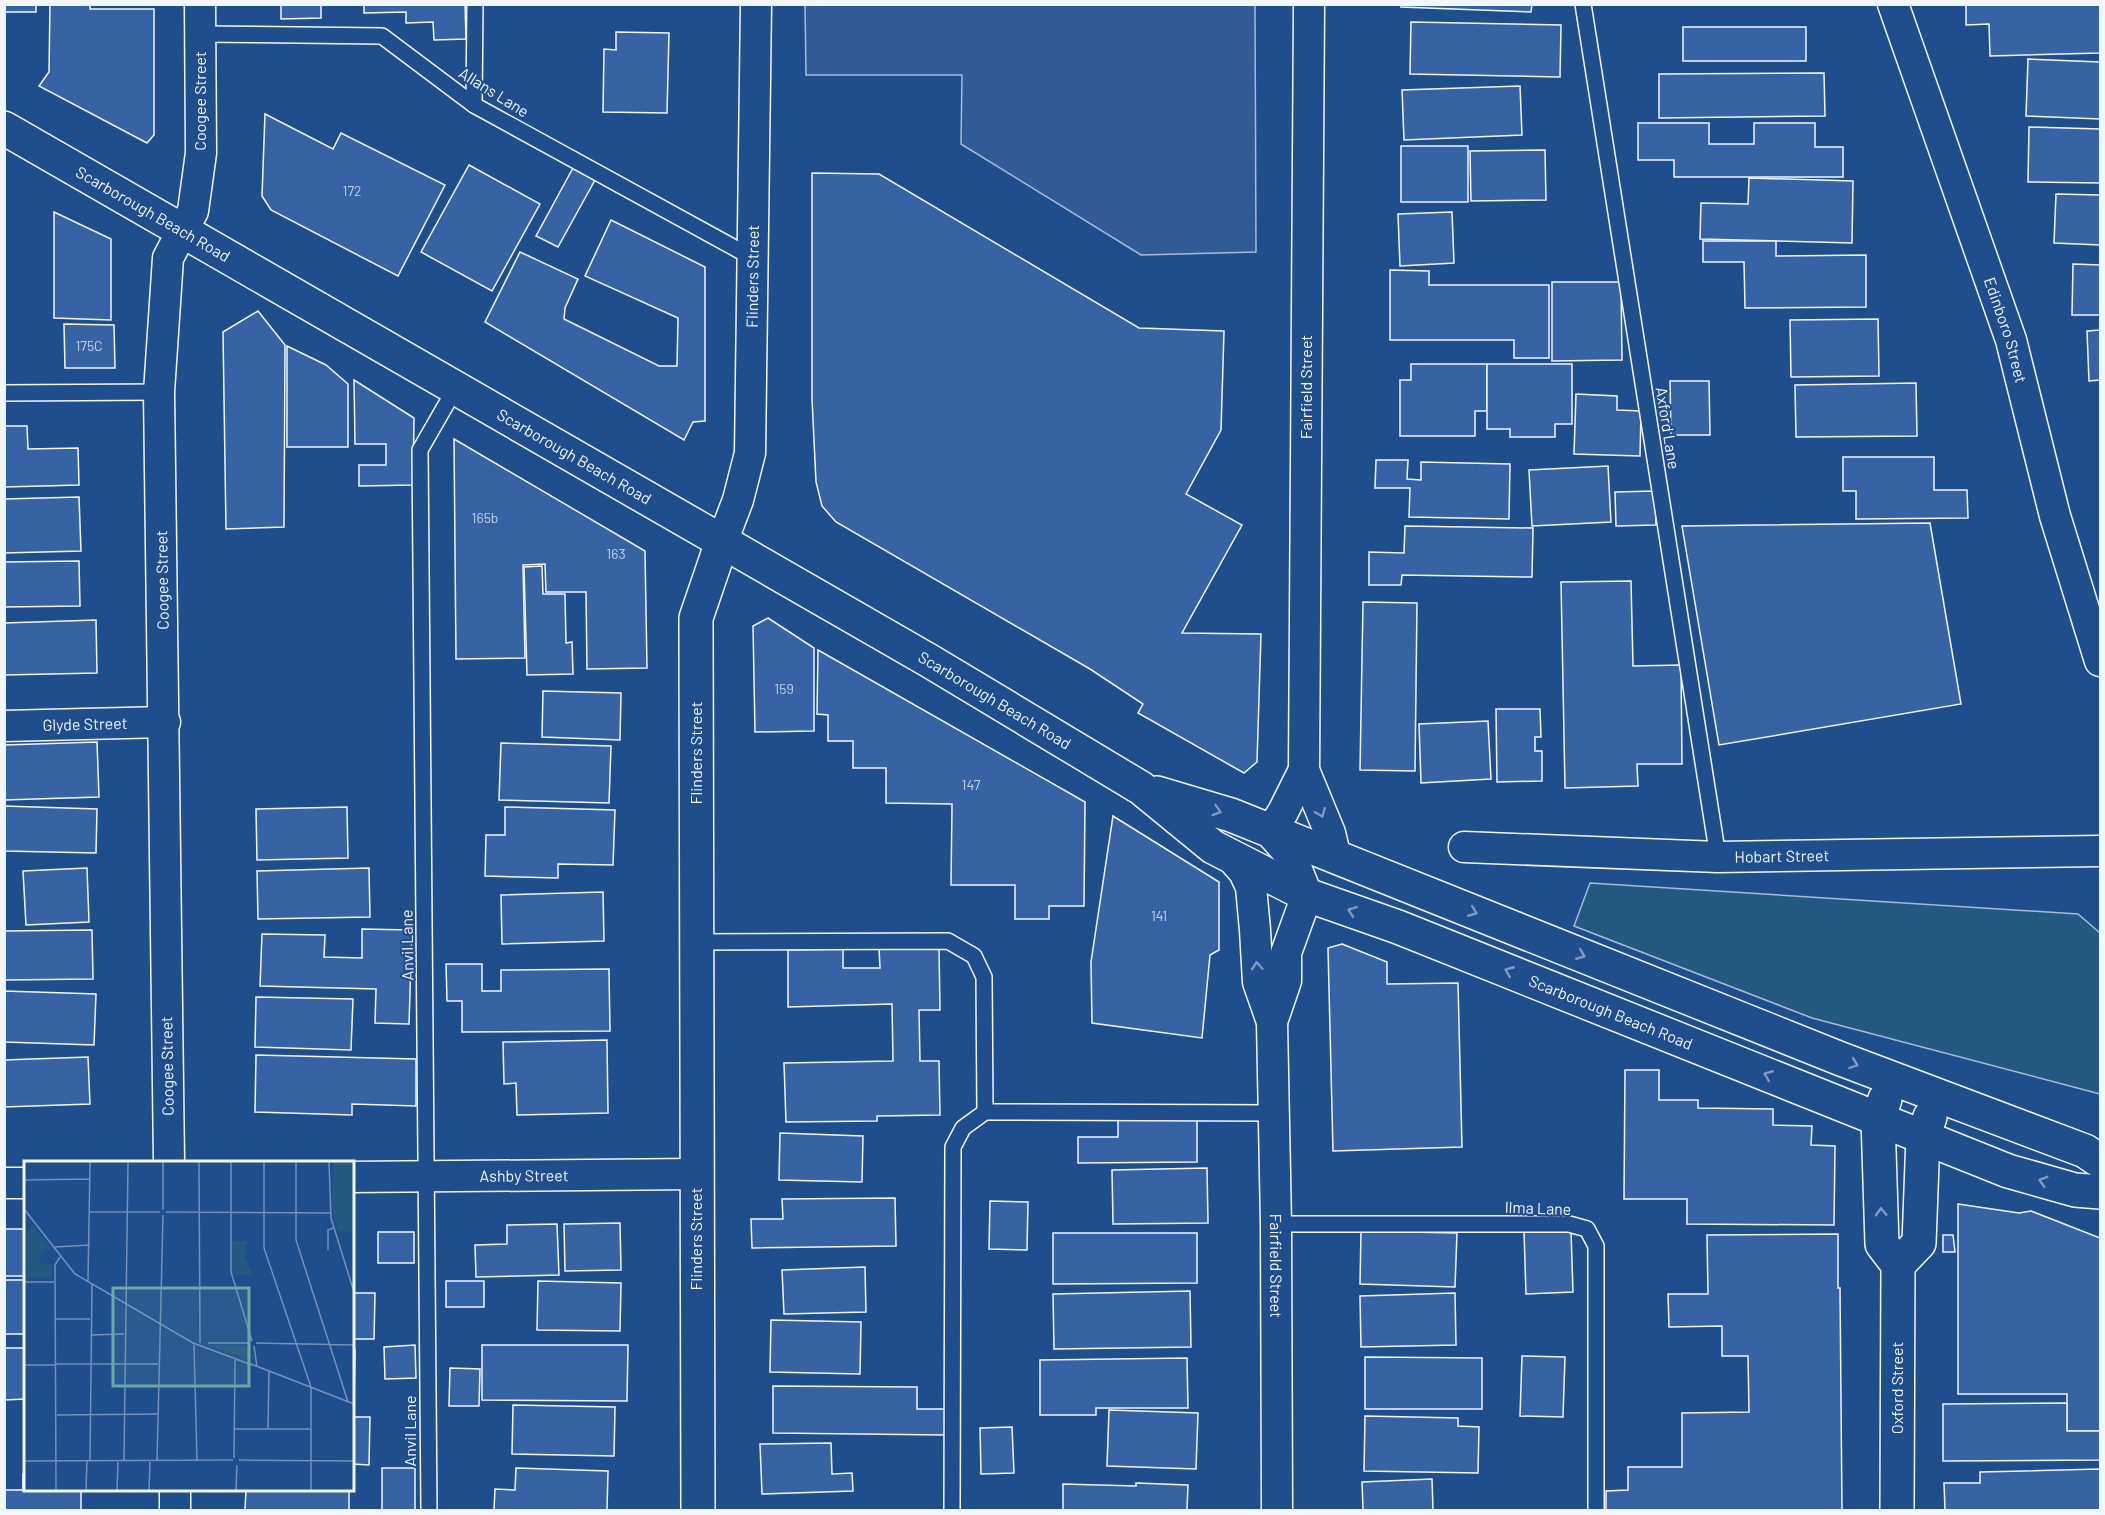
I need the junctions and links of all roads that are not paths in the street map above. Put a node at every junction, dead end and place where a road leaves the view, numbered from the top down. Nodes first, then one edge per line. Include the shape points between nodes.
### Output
1 (475, 4) edge
2 (756, 4) edge
3 (1309, 4) edge
4 (1583, 4) edge
5 (1893, 4) edge
6 (200, 19) edge
7 (474, 105) junction
8 (4, 129) edge
9 (183, 232) junction
10 (753, 258) junction
11 (455, 389) junction
12 (159, 392) junction
13 (4, 393) edge
14 (722, 542) junction
15 (2100, 661) edge
16 (165, 722) junction
17 (4, 726) edge
18 (1304, 770) junction
19 (1141, 788) junction
20 (1270, 832) junction
21 (1464, 847) dead end
22 (2100, 851) edge
23 (1231, 857) junction
24 (1718, 857) junction
25 (1336, 858) junction
26 (1307, 895) junction
27 (696, 942) junction
28 (1272, 1022) junction
29 (1893, 1079) junction
30 (1938, 1096) junction
31 (985, 1112) junction
32 (1275, 1113) junction
33 (1878, 1119) junction
34 (1923, 1137) junction
35 (169, 1161) edge
36 (2100, 1161) edge
37 (696, 1174) junction
38 (427, 1176) junction
39 (354, 1177) edge
40 (4, 1183) edge
41 (24, 1183) edge
42 (2100, 1192) edge
43 (1276, 1224) junction
44 (1898, 1265) junction
45 (175, 1491) edge
46 (175, 1510) edge
47 (429, 1510) edge
48 (698, 1510) edge
49 (952, 1510) edge
50 (1276, 1510) edge
51 (1596, 1510) edge
52 (1897, 1510) edge

1 - 7 lane
2 - 10 street, Flinders Street
3 - 18 street, Fairfield Street
4 - 24 lane, Axford Lane
5 - 15 street, Edinboro Street via 2011,340 2055,516
6 - 7 lane, Allans Lane via 382,36
6 - 9 street, Coogee Street via 201,153 193,211
7 - 10 lane, Allans Lane
8 - 9 main road, Scarborough Beach Road
9 - 11 main road, Scarborough Beach Road
9 - 12 street, Coogee Street via 168,258
10 - 14 street, Flinders Street via 750,453
11 - 14 main road, Scarborough Beach Road
11 - 38 lane, Anvil Lane via 420,450
12 - 13 lane
12 - 16 street, Coogee Street
14 - 19 main road, Scarborough Beach Road
14 - 27 main road, Flinders Street via 696,618
16 - 17 street, Glyde Street
16 - 35 street, Coogee Street
18 - 20 street, Fairfield Street
18 -> 25 street, Fairfield Street
19 -> 20 main road, Scarborough Beach Road via 1231,815
19 - 23 main road, Scarborough Beach Road via 1213,847
20 - 25 main road, Scarborough Beach Road
20 - 26 street via 1292,857
21 - 24 street, Hobart Street
22 - 24 street, Hobart Street
23 - 26 main road, Scarborough Beach Road
28 -> 23 street, Fairfield Street via 1258,982 1251,887
25 -> 29 main road, Scarborough Beach Road
26 - 28 street, Fairfield Street via 1286,953 1286,981
33 -> 26 main road, Scarborough Beach Road via 1398,927
27 - 31 lane via 948,942 974,956 984,976
27 - 37 main road, Flinders Street
28 - 32 street, Fairfield Street
29 - 30 main road, Scarborough Beach Road
29 - 33 main road
30 - 34 main road
30 - 36 main road, Scarborough Beach Road via 2085,1151
31 - 32 lane
31 - 49 lane via 963,1128 952,1147
32 - 43 street, Fairfield Street
33 - 34 main road, Scarborough Beach Road
44 -> 33 main road via 1882,1244
42 -> 34 main road, Scarborough Beach Road via 2075,1190 2008,1171
34 - 44 main road via 1919,1243
37 - 38 street, Ashby Street
37 - 48 main road, Flinders Street
38 - 39 street, Ashby Street
38 - 47 lane, Anvil Lane
40 - 41 street
43 - 50 street, Fairfield Street
43 - 51 lane, Ilma Lane via 1569,1224 1587,1229 1596,1246
44 - 52 main road, Oxford Street
45 - 46 street

